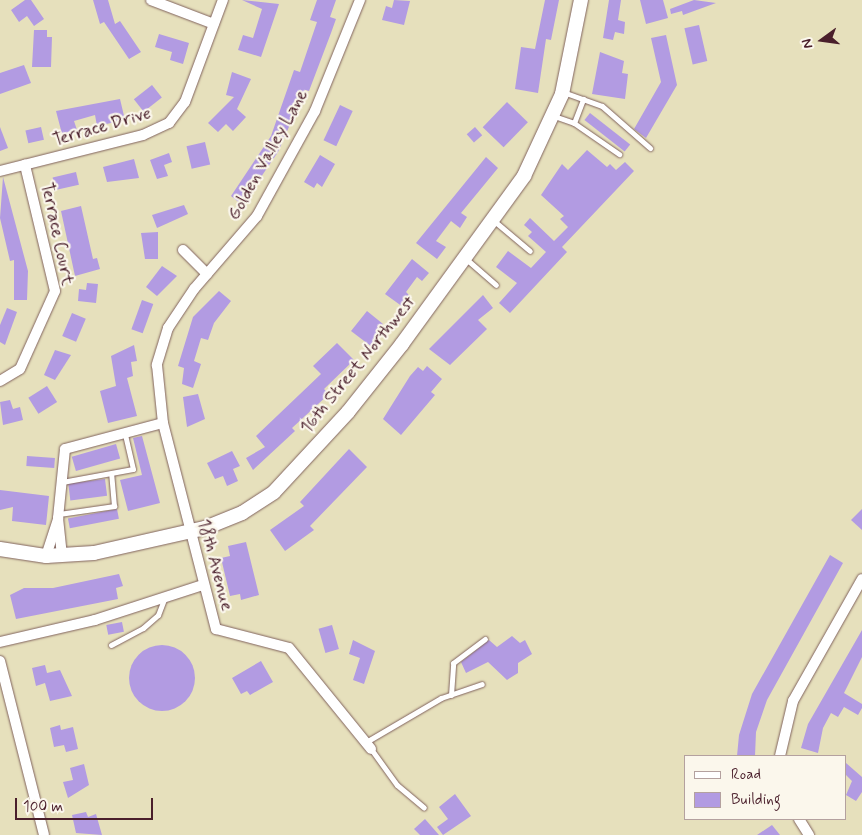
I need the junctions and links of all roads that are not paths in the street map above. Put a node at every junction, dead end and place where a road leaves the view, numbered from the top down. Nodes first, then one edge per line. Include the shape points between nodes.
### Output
1 (151, 0) edge
2 (223, 0) edge
3 (360, 0) edge
4 (581, 0) edge
5 (214, 24) junction
6 (563, 92) junction
7 (583, 99) junction
8 (554, 116) junction
9 (574, 123) junction
10 (650, 148) dead end
11 (619, 154) dead end
12 (25, 165) junction
13 (0, 171) edge
14 (492, 219) junction
15 (183, 250) dead end
16 (530, 251) dead end
17 (464, 258) junction
18 (208, 274) junction
19 (496, 286) dead end
20 (0, 381) edge
21 (157, 396) joint
22 (163, 423) junction
23 (125, 432) junction
24 (111, 474) junction
25 (60, 482) junction
26 (58, 516) junction
27 (189, 531) junction
28 (0, 549) edge
29 (46, 556) junction
30 (62, 556) junction
31 (862, 579) edge
32 (203, 584) junction
33 (165, 596) junction
34 (485, 639) dead end
35 (0, 642) edge
36 (110, 645) dead end
37 (0, 661) edge
38 (482, 684) dead end
39 (450, 695) junction
40 (368, 746) junction
41 (780, 755) edge
42 (424, 808) dead end
43 (800, 820) edge
44 (44, 835) edge
45 (809, 835) edge

1 - 5 street
2 - 5 street, Terrace Drive
3 - 18 street, Golden Valley Lane via 315,111 257,216
4 - 6 street, 16th Street Northwest
5 - 12 street, Terrace Drive via 185,102 169,123 143,135
6 - 7 lane
6 - 8 street, 16th Street Northwest
7 - 9 lane
7 - 10 lane via 602,106
8 - 9 lane
8 - 14 street, 16th Street Northwest via 533,160
9 - 11 lane
12 - 13 street, Terrace Drive
12 - 20 street, Terrace Court via 55,291 20,369
14 - 16 lane
14 - 17 street, 16th Street Northwest
15 - 18 street
17 - 19 lane
17 - 27 street, 16th Street Northwest via 348,412 274,492 242,513
18 - 21 street, Golden Valley Lane via 168,328 157,364
21 - 22 street, 18th Avenue
22 - 23 street
22 - 27 street, 18th Avenue
23 - 24 lane via 133,469
23 - 25 street via 66,449
24 - 25 lane
24 - 26 lane via 114,506
25 - 26 street
26 - 29 street
26 - 30 street
27 - 30 street, 16th Street Northwest
27 - 32 street, 18th Avenue
28 - 29 street, 16th Street Northwest
29 - 30 street, 16th Street Northwest
31 - 41 street via 793,702
32 - 33 street
32 - 40 street, 18th Avenue via 216,629 288,648
33 - 35 street via 95,620
33 - 36 lane via 150,622
34 - 39 lane via 453,663
37 - 44 street
38 - 39 lane
39 - 40 lane
40 - 42 lane via 397,785
43 - 45 street

